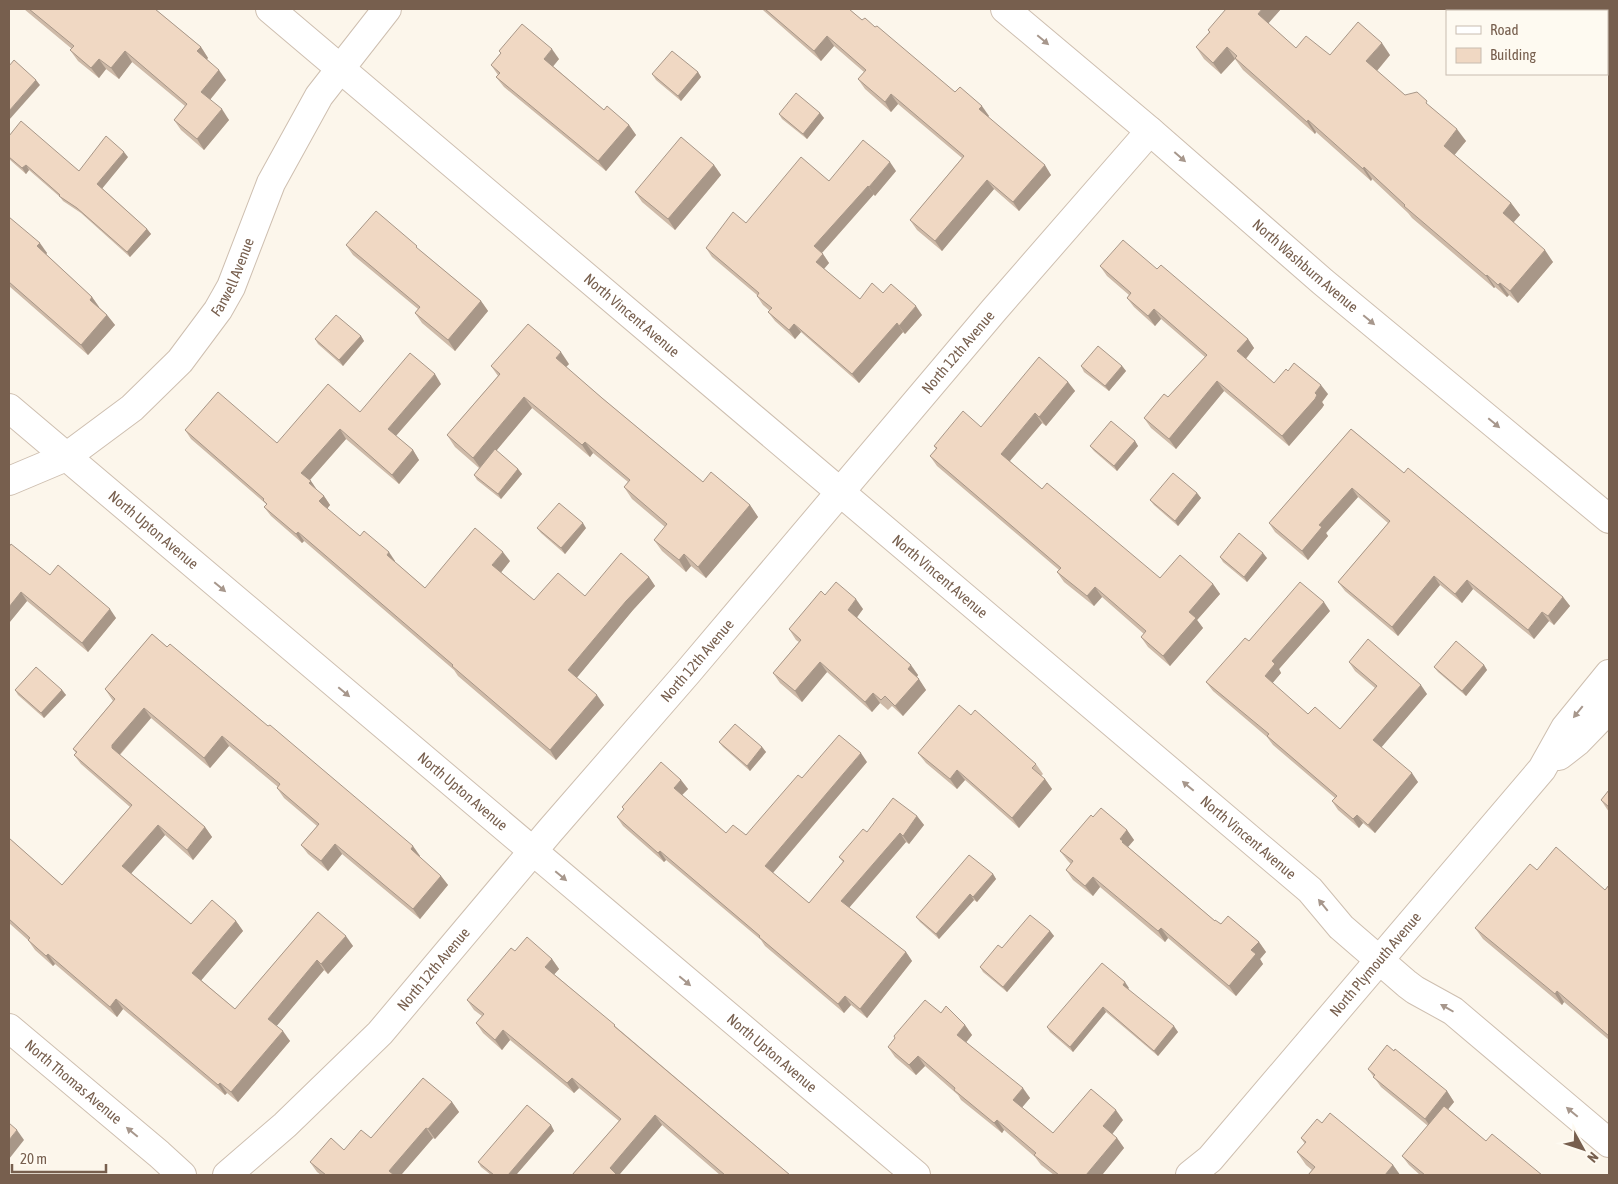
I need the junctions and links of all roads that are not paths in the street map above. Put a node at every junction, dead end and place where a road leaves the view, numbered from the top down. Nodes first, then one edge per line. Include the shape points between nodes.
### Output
1 (270, 9) edge
2 (386, 9) edge
3 (1005, 9) edge
4 (340, 68) junction
5 (1150, 131) junction
6 (9, 408) edge
7 (66, 457) junction
8 (9, 481) edge
9 (840, 492) junction
10 (1609, 519) edge
11 (1609, 674) edge
12 (1609, 708) edge
13 (1542, 769) junction
14 (533, 852) junction
15 (1379, 960) junction
16 (9, 1028) edge
17 (1609, 1143) edge
18 (1201, 1170) edge
19 (182, 1175) edge
20 (227, 1175) edge
21 (916, 1175) edge

1 - 4 street, North Vincent Avenue
2 - 4 street, Farwell Avenue
3 -> 5 street, North Washburn Avenue
4 - 7 street, Farwell Avenue via 319,96 271,183 231,287 218,310 180,361 139,402
4 - 9 street, North Vincent Avenue
5 - 9 street, North 12th Avenue
5 -> 10 street, North Washburn Avenue via 1323,282
6 - 7 street, North Upton Avenue
7 - 8 street, Farwell Avenue
7 -> 14 street, North Upton Avenue
9 - 14 street, North 12th Avenue
15 -> 9 street, North Vincent Avenue via 1340,927 1310,890
11 -> 13 street, North Plymouth Avenue via 1565,728
12 - 13 street, North Plymouth Avenue via 1578,742
13 - 15 street, North Plymouth Avenue
14 - 20 street, North 12th Avenue via 380,1033 285,1125
14 -> 21 street, North Upton Avenue
17 -> 15 street, North Vincent Avenue via 1453,1011 1415,990
15 - 18 street, North Plymouth Avenue
19 -> 16 street, North Thomas Avenue

